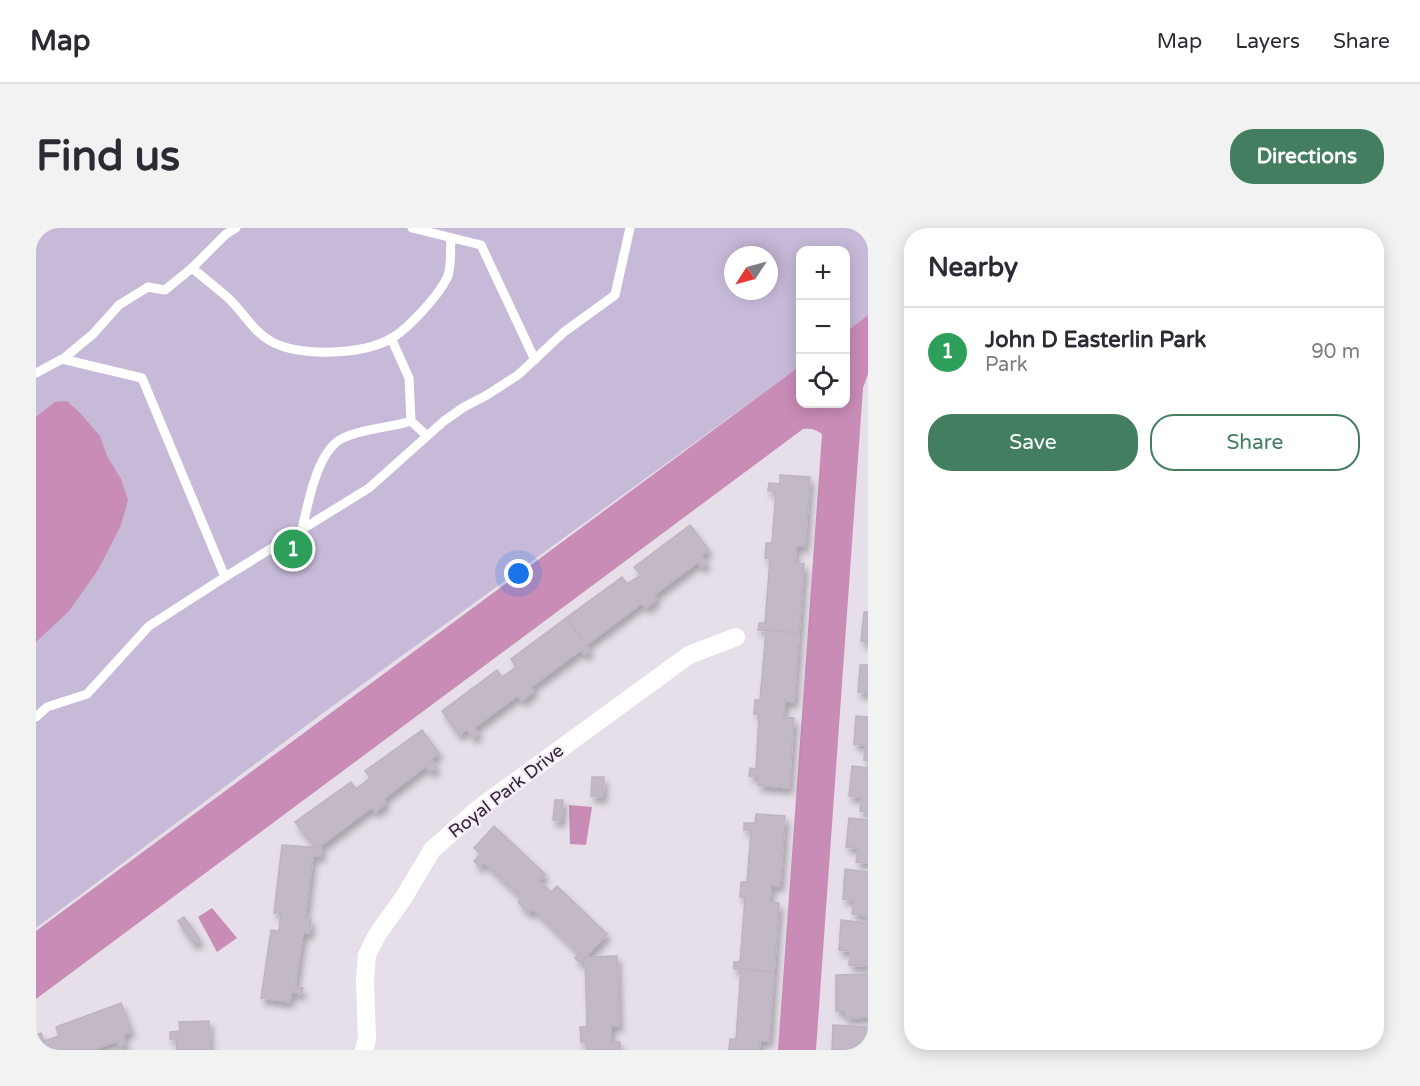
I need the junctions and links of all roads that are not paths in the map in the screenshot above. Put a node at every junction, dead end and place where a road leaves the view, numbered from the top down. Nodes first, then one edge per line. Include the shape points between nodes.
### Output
1 (236, 228) edge
2 (412, 228) edge
3 (630, 228) edge
4 (451, 238) junction
5 (192, 268) junction
6 (391, 338) junction
7 (63, 359) junction
8 (535, 360) junction
9 (36, 374) edge
10 (411, 421) junction
11 (427, 436) junction
12 (302, 529) junction
13 (225, 577) junction
14 (736, 637) dead end
15 (36, 717) edge
16 (364, 1050) edge

1 - 5 lane
2 - 4 lane
3 - 8 lane via 615,295 564,332
4 - 6 lane via 448,277 417,319
4 - 8 lane via 481,245
5 - 6 lane via 229,298 257,333 274,343 335,353
5 - 7 lane via 165,290 148,287 119,305
6 - 10 lane via 409,378
7 - 9 lane
7 - 13 lane via 142,378
8 - 11 lane via 519,375 464,407
10 - 11 lane
10 - 12 lane via 342,438 318,468
11 - 12 lane via 369,488
12 - 13 lane
13 - 15 lane via 149,626 87,694 47,706
14 - 16 street, Royal Park Drive via 689,655 478,809 432,850 367,955

